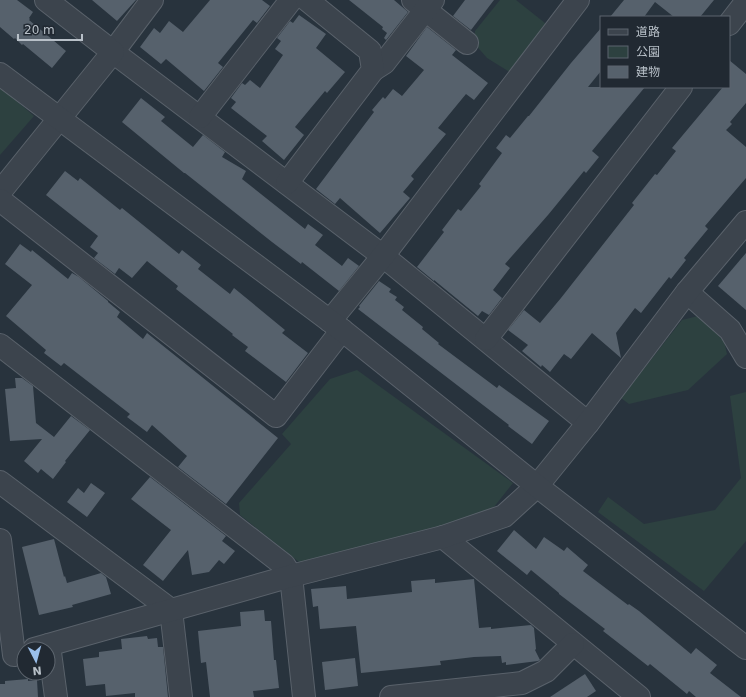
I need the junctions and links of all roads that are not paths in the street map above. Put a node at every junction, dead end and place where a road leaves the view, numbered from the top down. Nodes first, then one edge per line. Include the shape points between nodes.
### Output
1 (46, 0) edge
2 (152, 0) edge
3 (291, 0) edge
4 (307, 0) edge
5 (578, 0) edge
6 (746, 2) edge
7 (424, 3) edge
8 (730, 23) edge
9 (467, 43) dead end
10 (113, 52) junction
11 (373, 70) junction
12 (0, 74) edge
13 (680, 88) edge
14 (59, 117) junction
15 (200, 117) junction
16 (287, 183) junction
17 (0, 192) edge
18 (0, 200) edge
19 (746, 222) edge
20 (382, 256) junction
21 (688, 292) junction
22 (336, 326) junction
23 (486, 339) junction
24 (0, 345) edge
25 (746, 357) edge
26 (588, 423) junction
27 (0, 482) edge
28 (537, 486) junction
29 (443, 537) junction
30 (0, 540) edge
31 (291, 576) junction
32 (171, 610) junction
33 (22, 641) edge
34 (56, 643) edge
35 (573, 644) junction
36 (746, 648) edge
37 (45, 681) edge
38 (56, 697) edge
39 (181, 697) edge
40 (304, 697) edge
41 (392, 697) edge
42 (639, 697) edge

1 - 10 street
2 - 10 street
3 - 15 street
4 - 11 street via 370,51
5 - 20 street
6 - 8 street
7 - 9 street
7 - 11 street via 384,63
10 - 14 street
10 - 15 street
11 - 16 street
12 - 14 street
13 - 23 street
14 - 17 street
14 - 22 street
15 - 16 street
16 - 20 street
18 - 22 street via 276,416
19 - 21 street
20 - 22 street
20 - 23 street
21 - 25 street via 730,330
21 - 26 street
22 - 28 street
23 - 26 street
24 - 31 street via 284,565
26 - 28 street
27 - 32 street
28 - 29 street via 504,516
28 - 36 street
29 - 31 street
29 - 35 street
30 - 33 street
31 - 32 street
31 - 40 street
32 - 34 street
32 - 39 street
35 - 41 street via 546,671 522,683
35 - 42 street
37 - 38 street

